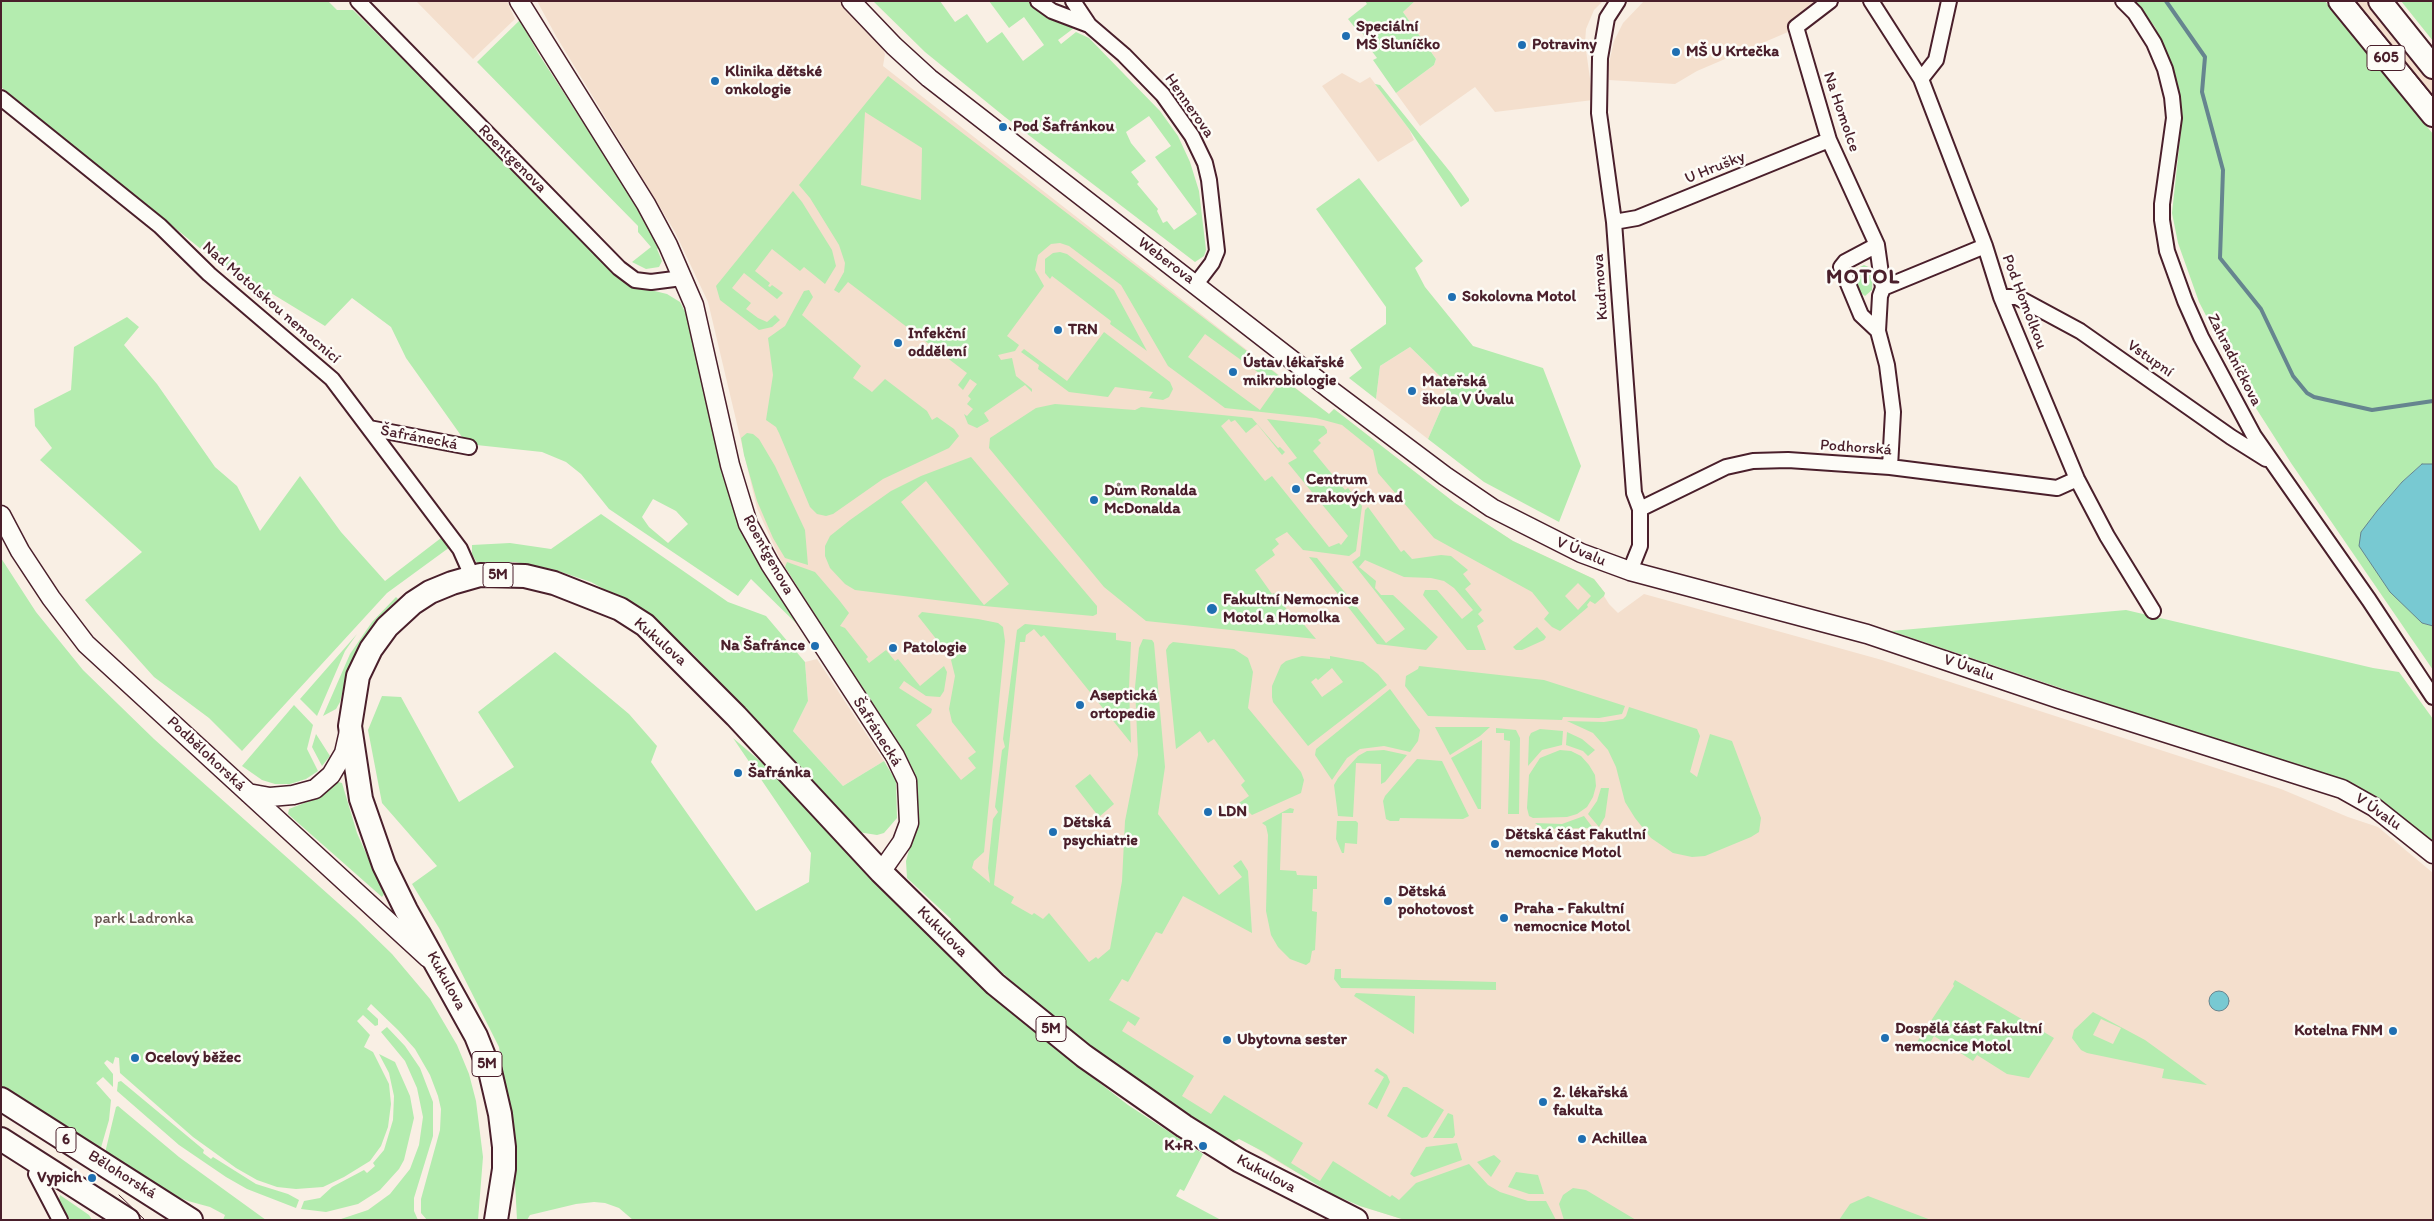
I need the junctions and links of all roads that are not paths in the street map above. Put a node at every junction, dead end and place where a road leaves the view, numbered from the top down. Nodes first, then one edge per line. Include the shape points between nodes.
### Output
1 (358, 1) edge
2 (519, 1) edge
3 (851, 1) edge
4 (1038, 1) edge
5 (1073, 1) edge
6 (1618, 1) edge
7 (1830, 1) edge
8 (1871, 1) edge
9 (1949, 1) edge
10 (2123, 1) edge
11 (2340, 1) edge
12 (2380, 1) edge
13 (1088, 25) junction
14 (2433, 67) edge
15 (1922, 79) junction
16 (1, 98) edge
17 (2433, 115) edge
18 (1828, 140) junction
19 (1614, 222) junction
20 (1877, 245) junction
21 (1985, 246) junction
22 (682, 278) junction
23 (1196, 284) junction
24 (1883, 288) junction
25 (2001, 297) junction
26 (1878, 331) junction
27 (369, 428) junction
28 (469, 447) dead end
29 (2273, 464) junction
30 (1890, 467) junction
31 (2076, 479) junction
32 (1492, 508) joint
33 (1640, 509) junction
34 (1, 514) edge
35 (1630, 571) junction
36 (472, 576) junction
37 (2153, 611) dead end
38 (826, 650) joint
39 (2433, 697) edge
40 (350, 726) junction
41 (248, 793) junction
42 (2433, 854) edge
43 (881, 872) junction
44 (439, 969) junction
45 (1, 1099) edge
46 (1, 1139) edge
47 (42, 1165) junction
48 (504, 1169) junction
49 (60, 1220) edge
50 (128, 1220) edge
51 (191, 1220) edge
52 (496, 1220) edge
53 (506, 1220) edge
54 (1356, 1220) edge

1 - 22 street, Roentgenova via 619,268 635,280 651,282
2 - 22 street, Roentgenova via 646,204
3 - 23 street, Weberova via 929,78
4 - 13 street via 1052,11
5 - 13 street, Hennerova
6 - 19 street, Kudrnova via 1608,18 1600,58 1599,113
7 - 18 street, Na Homolce via 1796,27
8 - 15 street, Pod Homolkou
9 - 15 street via 1936,60
10 - 29 street, Zahradníčkova via 2135,13 2154,44 2166,69 2172,96 2172,138 2162,212 2163,235 2171,266 2205,345 2244,419
11 - 17 main road, 605
12 - 14 main road, 605
13 - 23 street, Hennerova via 1124,55 1163,95 1192,136 1205,163 1217,251
15 - 21 street, Pod Homolkou
16 - 27 street, Nad Motolskou nemocnicí via 160,226 209,274 332,379
18 - 19 street, U Hrušky via 1637,218
18 - 20 street, Na Homolce
19 - 33 street, Kudrnova via 1634,493
20 - 24 street, Na Homolce
20 - 26 street via 1841,267 1861,315
21 - 24 street
21 - 25 street, Pod Homolkou
22 - 38 street, Roentgenova via 700,321 730,466 745,516 770,564
23 - 32 street, Weberova via 1332,391
24 - 26 street, Na Homolce
25 - 29 street, Vstupní via 2017,297 2080,331
25 - 31 street, Pod Homolkou
26 - 30 street, Na Homolce via 1887,365 1893,412
27 - 28 street, Šafránecká
27 - 36 street, Nad Motolskou nemocnicí via 460,550
29 - 39 street, Zahradníčkova
30 - 31 street, Podhorská via 2057,488
30 - 33 street, Podhorská via 1754,461 1726,467
31 - 37 street, Pod Homolkou
32 - 35 street, V Úvalu via 1581,553
33 - 35 street, Kudrnova via 1640,546
34 - 41 street, Podbělohorská via 20,551 86,644
35 - 42 street, V Úvalu via 1867,634 2342,790 2374,807
36 - 40 main road, Kukulova / 5M via 413,602 387,628 358,676
36 - 43 main road, Kukulova / 5M via 525,576 554,583 620,609 644,625 736,716
38 - 43 street, Šafránecká via 895,756 907,781 909,823 898,848
40 - 41 street via 344,752 331,776 314,789 270,797
40 - 44 main road, Kukulova / 5M via 362,799 384,865
41 - 44 street, Podbělohorská
43 - 54 main road, Kukulova / 5M via 995,984 1106,1072 1240,1161
44 - 48 main road, Kukulova / 5M via 476,1036 490,1071 500,1114
45 - 51 main road, Bělohorská / 6
46 - 47 main road, 6
47 - 49 street via 36,1174
47 - 50 main road, 6
48 - 52 main road, Kukulova / 5M
48 - 53 main road, 5M

